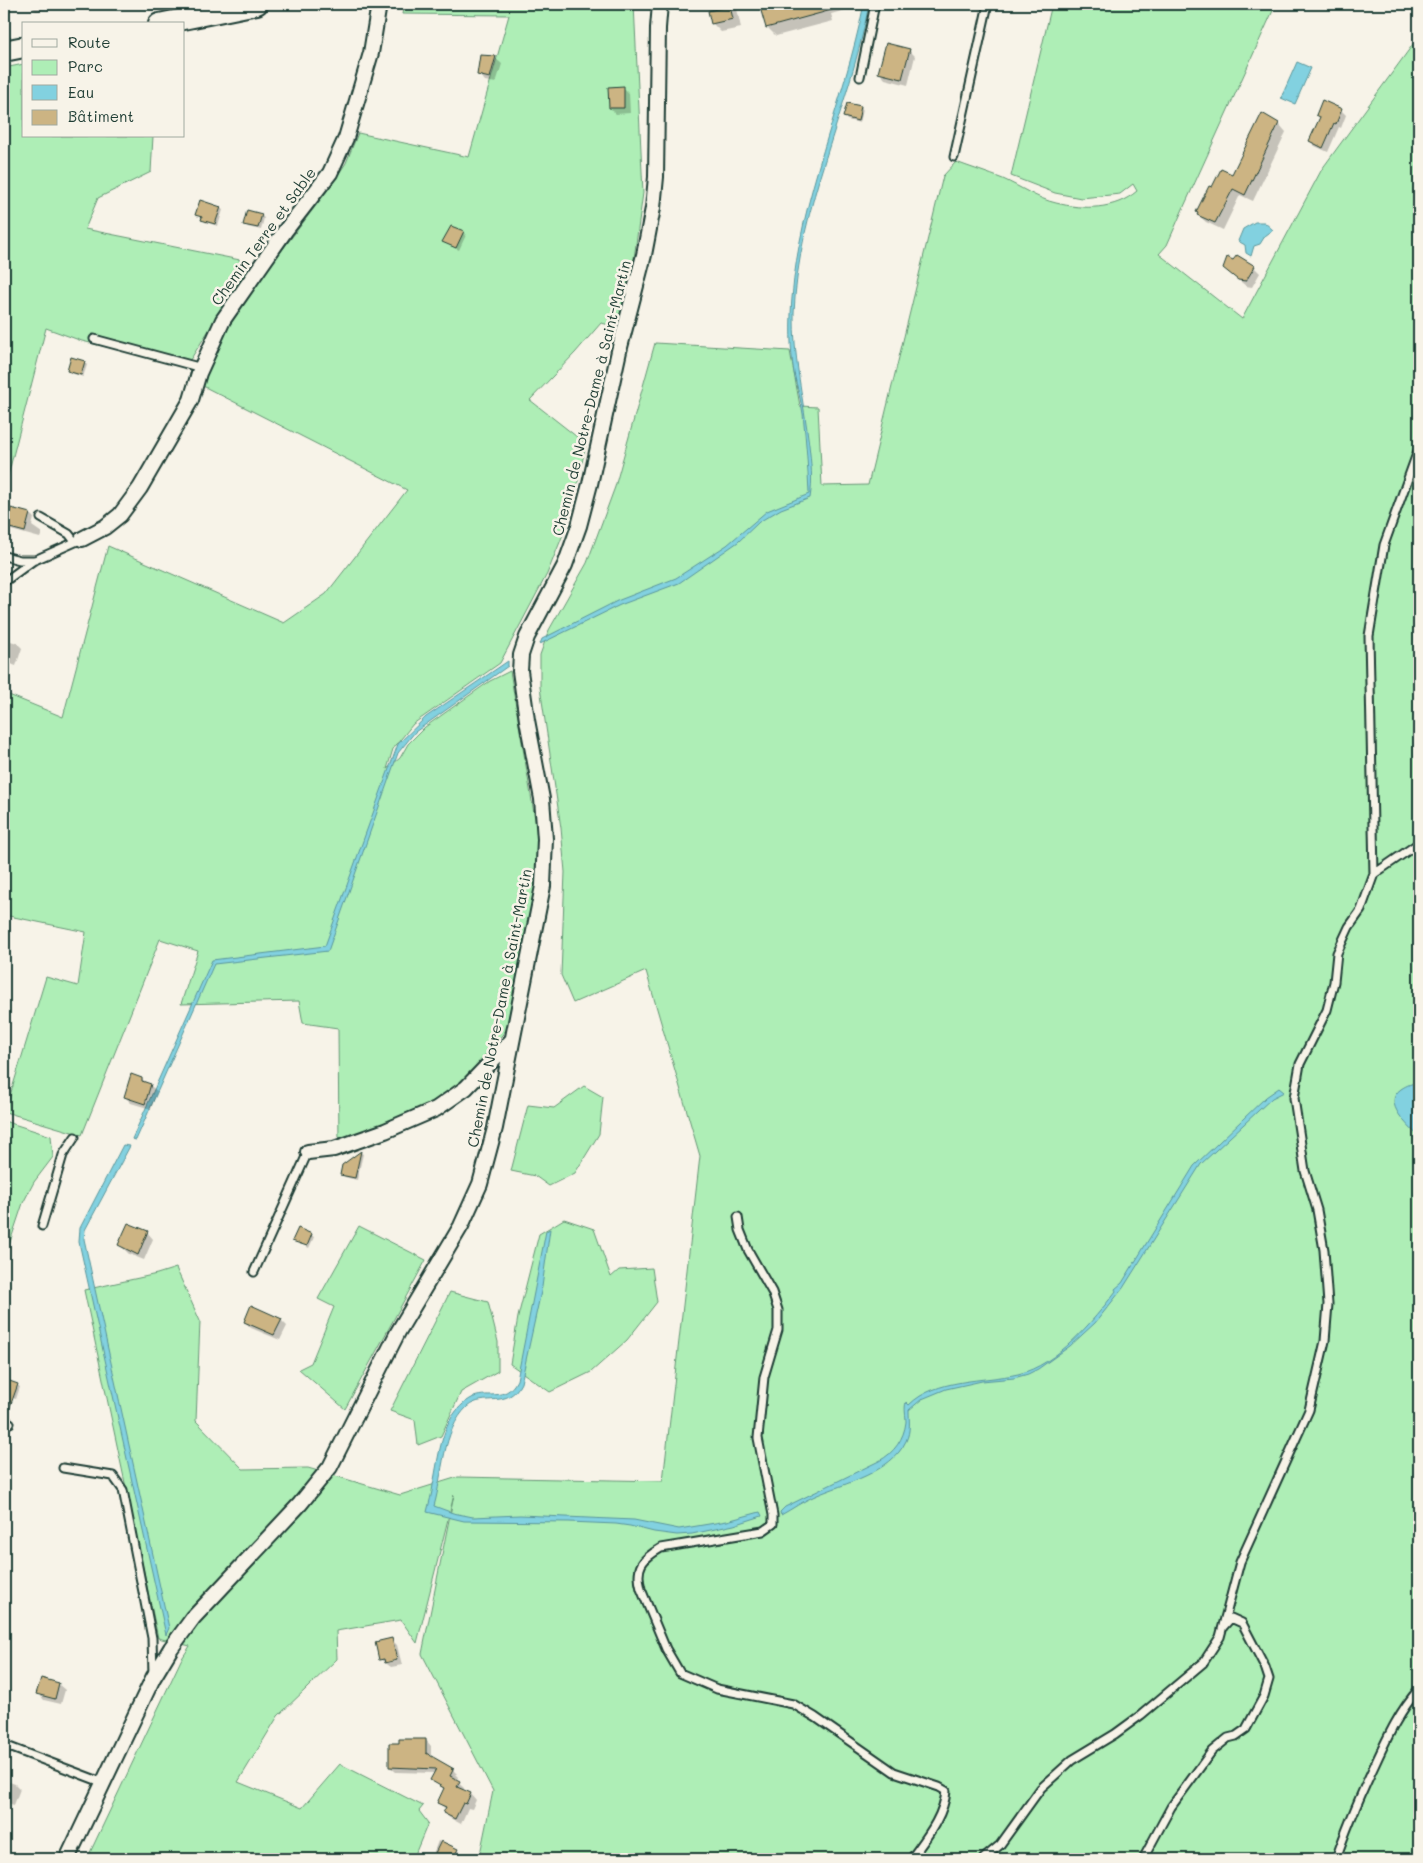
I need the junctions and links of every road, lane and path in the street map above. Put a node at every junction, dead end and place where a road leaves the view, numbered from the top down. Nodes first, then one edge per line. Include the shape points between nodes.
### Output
1 (258, 4) edge
2 (379, 4) edge
3 (660, 4) edge
4 (876, 4) edge
5 (988, 4) edge
6 (169, 22) edge
7 (22, 47) edge
8 (4, 51) edge
9 (860, 78) dead end
10 (954, 157) dead end
11 (94, 339) dead end
12 (202, 368) junction
13 (1419, 448) edge
14 (41, 518) dead end
15 (79, 540) junction
16 (4, 556) edge
17 (35, 560) junction
18 (4, 582) edge
19 (1419, 843) edge
20 (1374, 874) junction
21 (512, 1039) junction
22 (75, 1137) dead end
23 (308, 1152) joint
24 (738, 1217) dead end
25 (42, 1226) dead end
26 (254, 1272) dead end
27 (63, 1468) dead end
28 (1222, 1628) junction
29 (153, 1678) junction
30 (1419, 1689) edge
31 (4, 1745) edge
32 (104, 1783) junction
33 (67, 1859) edge
34 (911, 1859) edge
35 (983, 1859) edge
36 (1143, 1859) edge
37 (1336, 1859) edge

1 - 6 main road
2 - 12 street, Chemin Terre et Sable via 371,53 338,158 320,188 285,231 223,320
3 - 21 street, Chemin de Notre-Dame à Saint-Martin via 656,177 646,245 579,526 565,565 527,637 521,655 520,671 542,799 545,839 543,886
4 - 9 lane
5 - 10 lane
7 - 8 main road
11 - 12 lane
12 - 15 street, Chemin Terre et Sable via 191,400 140,488 120,515 105,528
13 - 20 lane via 1384,545 1369,636
14 - 15 lane
15 - 17 lane
16 - 17 lane
17 - 18 lane
19 - 20 lane
20 - 28 lane via 1361,910 1349,926 1337,953 1327,1010 1300,1064 1294,1098 1305,1171 1318,1210 1324,1250 1328,1304 1321,1359 1308,1410 1240,1562
21 - 23 street via 466,1088 436,1109 334,1149
21 - 29 street, Chemin de Notre-Dame à Saint-Martin via 495,1128 476,1192 461,1226 398,1332 330,1466 300,1504 193,1618
22 - 25 lane via 64,1155
23 - 26 lane
24 - 34 lane via 748,1250 772,1292 778,1310 778,1330 764,1378 758,1438 773,1524 763,1531 661,1548 646,1557 638,1579 666,1649 680,1673 717,1689 793,1704 894,1772 946,1791 938,1818
27 - 29 lane via 113,1476 123,1490 152,1638
28 - 35 lane via 1220,1637 1203,1662 1140,1715 1072,1760 1047,1782 1000,1845
28 - 36 lane via 1231,1618 1242,1624 1269,1679 1264,1696 1246,1729 1212,1751 1171,1807
29 - 32 street, Chemin de Notre-Dame à Saint-Martin
30 - 37 lane via 1407,1702 1385,1743
31 - 32 lane
32 - 33 street, Chemin de Notre-Dame à Saint-Martin

